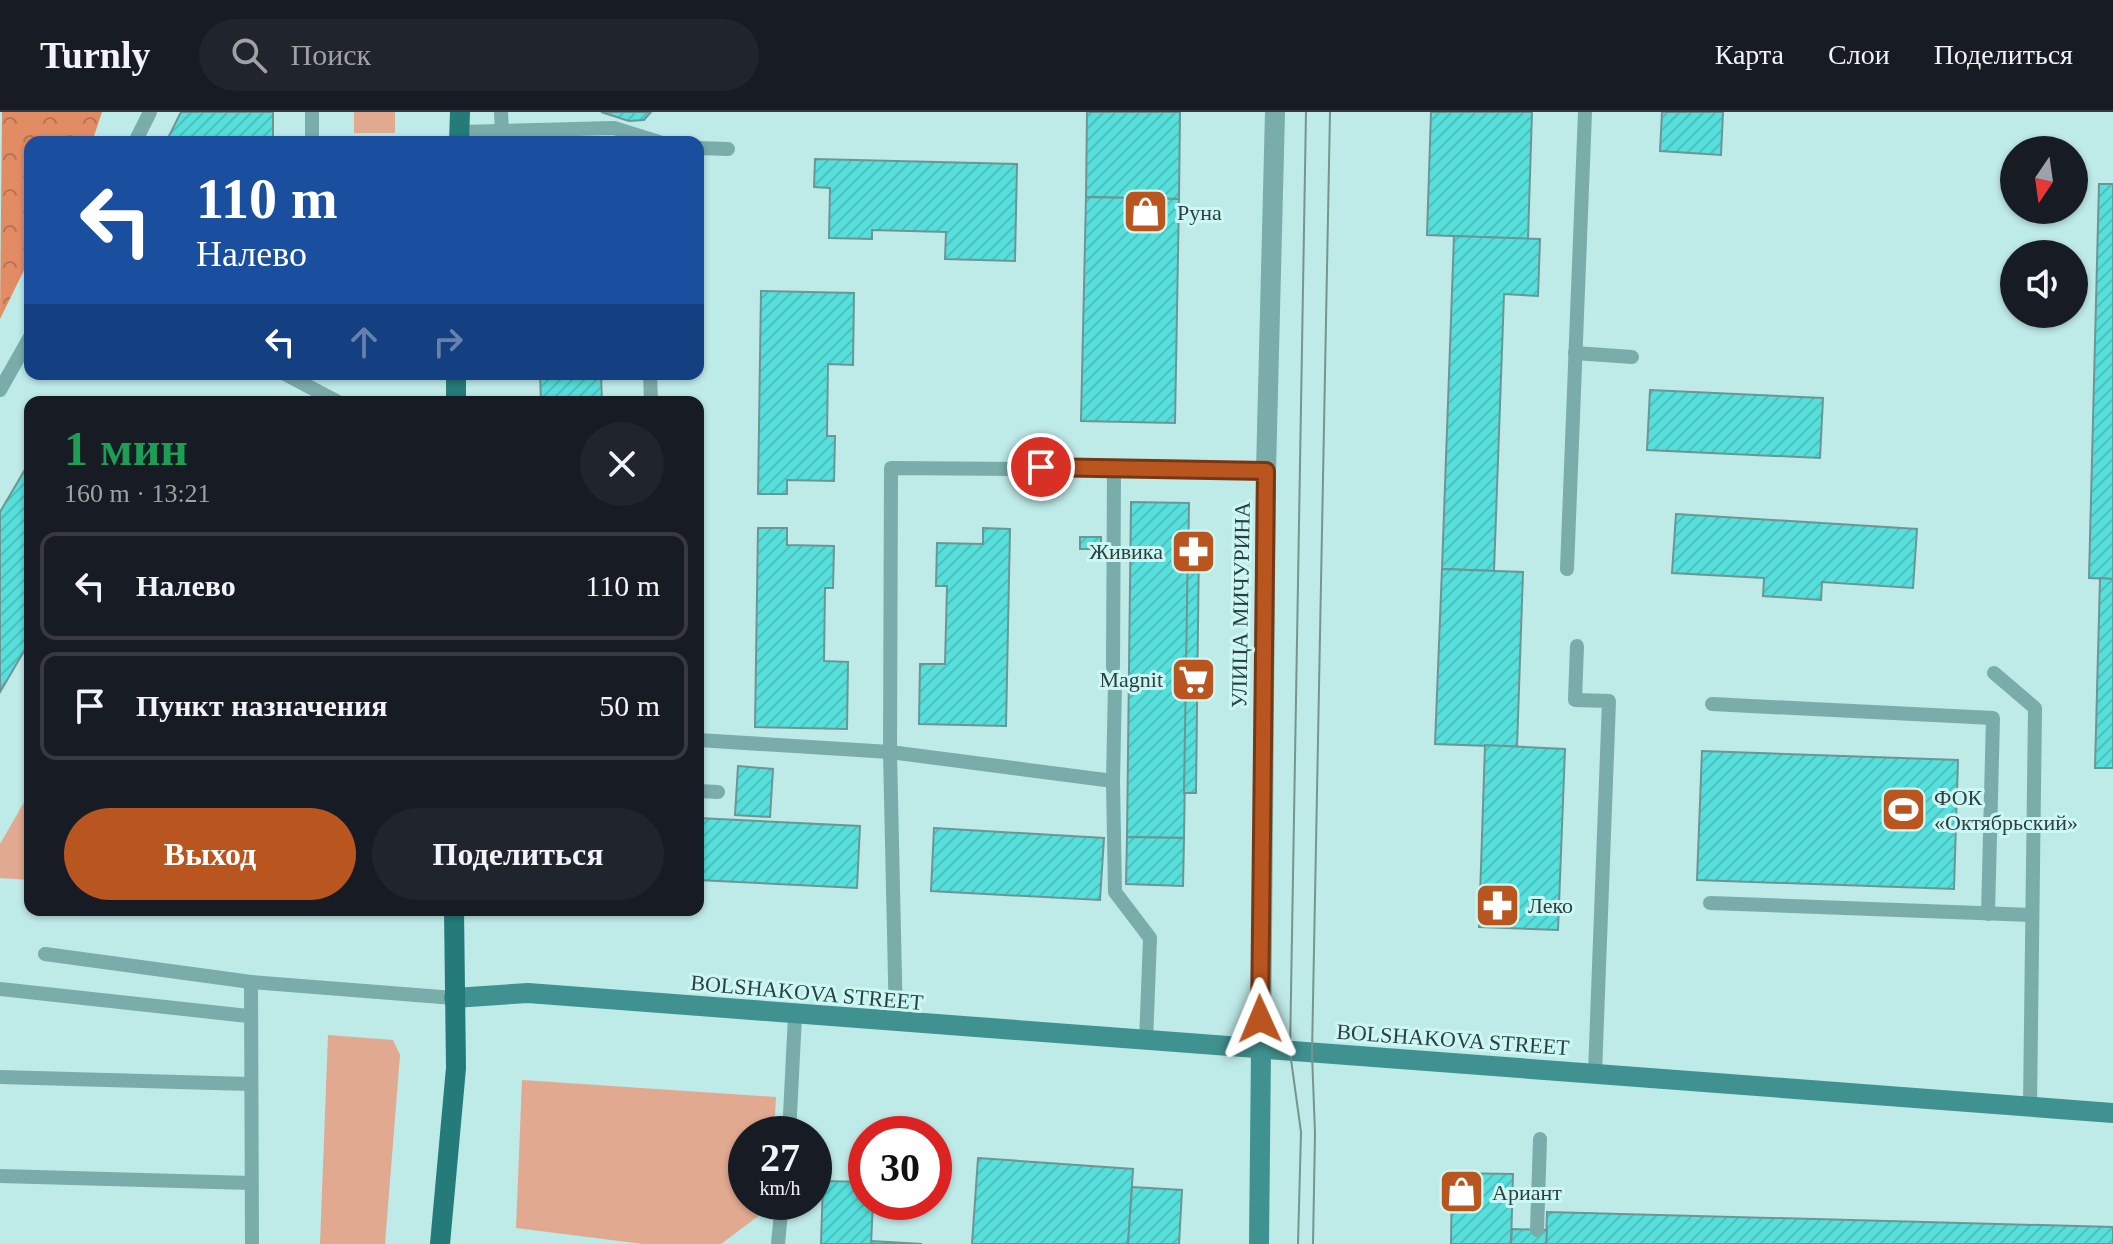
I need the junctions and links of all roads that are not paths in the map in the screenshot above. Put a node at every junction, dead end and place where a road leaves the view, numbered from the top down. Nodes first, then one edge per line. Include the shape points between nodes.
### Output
1 (150, 112) edge
2 (312, 112) edge
3 (501, 112) edge
4 (1275, 112) edge
5 (1585, 112) edge
6 (459, 129) edge
7 (502, 131) junction
8 (138, 136) edge
9 (312, 136) edge
10 (640, 136) edge
11 (704, 148) edge
12 (728, 149) dead end
13 (24, 348) edge
14 (1575, 353) junction
15 (1632, 357) dead end
16 (312, 381) edge
17 (0, 390) edge
18 (331, 396) edge
19 (1114, 470) junction
20 (1266, 471) junction
21 (1567, 569) dead end
22 (1577, 646) dead end
23 (1113, 667) dead end
24 (1994, 673) dead end
25 (1115, 683) dead end
26 (1712, 704) dead end
27 (704, 740) edge
28 (890, 752) junction
29 (1113, 781) junction
30 (704, 791) edge
31 (718, 792) dead end
32 (1710, 903) dead end
33 (1988, 914) junction
34 (2032, 915) junction
35 (454, 916) edge
36 (45, 954) dead end
37 (251, 982) junction
38 (0, 989) edge
39 (454, 998) junction
40 (248, 1016) junction
41 (795, 1016) junction
42 (896, 1023) junction
43 (1146, 1042) junction
44 (1261, 1050) junction
45 (1595, 1073) junction
46 (0, 1077) edge
47 (250, 1084) junction
48 (2030, 1105) junction
49 (2113, 1113) edge
50 (790, 1116) edge
51 (1540, 1139) dead end
52 (0, 1176) edge
53 (251, 1183) junction
54 (780, 1220) edge
55 (1537, 1230) dead end
56 (252, 1244) edge
57 (440, 1244) edge
58 (778, 1244) edge
59 (1259, 1244) edge

1 - 8 lane
2 - 9 lane
3 - 7 lane
4 - 20 street, УЛИЦА МИЧУРИНА
5 - 14 lane
6 - 7 lane
7 - 10 lane via 614,128
11 - 12 lane
13 - 17 lane
14 - 15 lane
14 - 21 lane
16 - 18 lane
19 - 20 lane
19 - 23 lane
19 - 28 lane via 891,468
20 - 44 street, УЛИЦА МИЧУРИНА
22 - 45 lane via 1575,700 1609,701
24 - 34 lane via 2035,708
25 - 29 lane
26 - 33 lane via 1993,718
27 - 28 lane
28 - 29 lane
28 - 42 lane
29 - 43 lane via 1115,892 1150,938
30 - 31 lane
32 - 33 lane
33 - 34 lane
34 - 48 lane
35 - 39 main road
36 - 37 lane
37 - 39 lane
37 - 40 lane
38 - 40 lane
39 - 41 street, BOLSHAKOVA STREET via 528,993
39 - 57 main road via 456,1068
40 - 47 lane
41 - 42 street, BOLSHAKOVA STREET
41 - 50 lane
42 - 43 street, BOLSHAKOVA STREET
43 - 44 street, BOLSHAKOVA STREET
44 - 45 street, BOLSHAKOVA STREET
44 - 59 street
45 - 48 street, BOLSHAKOVA STREET
46 - 47 lane
47 - 53 lane
48 - 49 street, BOLSHAKOVA STREET
51 - 55 lane
52 - 53 lane
53 - 56 lane
54 - 58 lane

